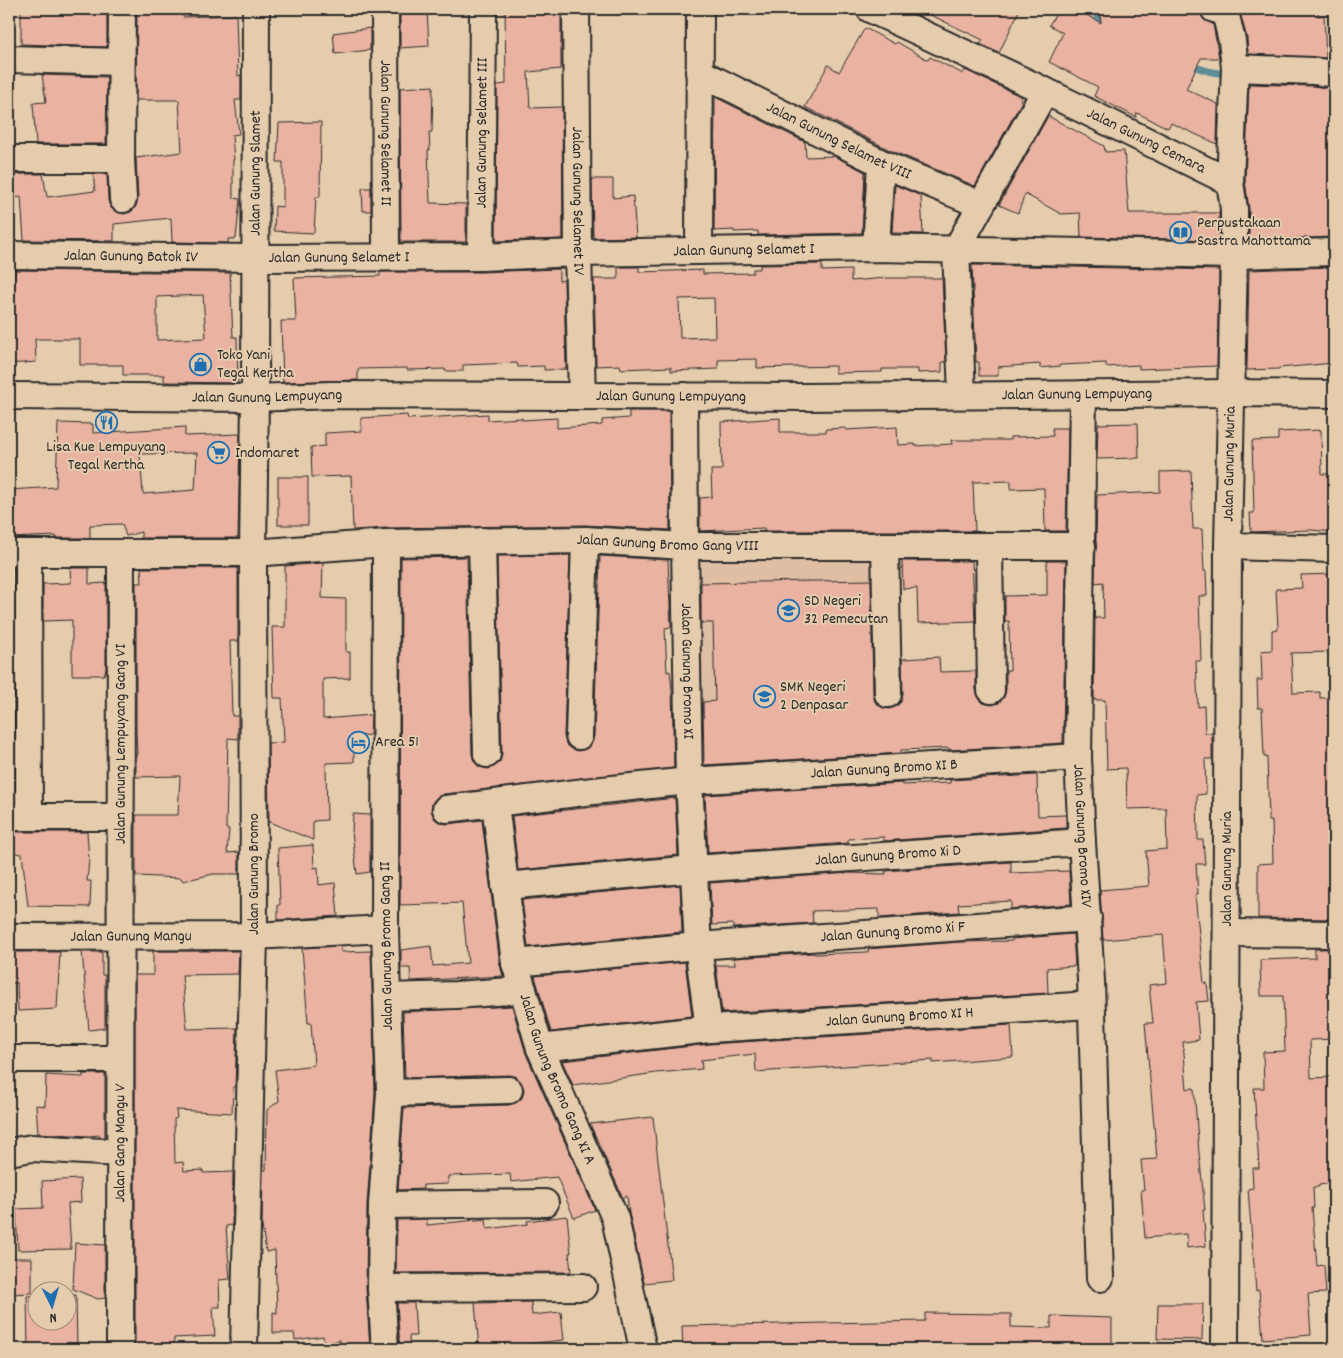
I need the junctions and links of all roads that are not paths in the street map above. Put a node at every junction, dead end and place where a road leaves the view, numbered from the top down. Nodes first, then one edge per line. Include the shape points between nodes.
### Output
1 (122, 9) edge
2 (256, 9) edge
3 (385, 9) edge
4 (483, 9) edge
5 (576, 9) edge
6 (700, 9) edge
7 (870, 9) edge
8 (1217, 9) edge
9 (9, 59) edge
10 (121, 62) junction
11 (1235, 69) junction
12 (699, 72) junction
13 (1334, 74) edge
14 (1045, 91) junction
15 (9, 159) edge
16 (121, 159) junction
17 (881, 163) junction
18 (1230, 182) junction
19 (123, 199) dead end
20 (981, 205) junction
21 (876, 248) junction
22 (956, 250) junction
23 (699, 251) junction
24 (578, 252) junction
25 (1334, 252) edge
26 (9, 254) edge
27 (1234, 255) junction
28 (386, 256) junction
29 (480, 257) junction
30 (255, 258) junction
31 (1232, 393) junction
32 (1083, 394) junction
33 (1334, 394) edge
34 (582, 395) junction
35 (962, 395) junction
36 (9, 396) edge
37 (684, 396) junction
38 (255, 398) junction
39 (585, 540) junction
40 (482, 541) junction
41 (386, 543) junction
42 (685, 546) junction
43 (885, 546) junction
44 (989, 546) junction
45 (1082, 546) junction
46 (1228, 546) junction
47 (1334, 549) edge
48 (121, 552) junction
49 (18, 553) edge
50 (253, 553) junction
51 (991, 690) dead end
52 (888, 694) dead end
53 (580, 736) dead end
54 (487, 754) dead end
55 (1078, 758) junction
56 (689, 782) junction
57 (494, 804) junction
58 (446, 809) dead end
59 (19, 817) edge
60 (121, 817) junction
61 (1082, 842) junction
62 (694, 869) junction
63 (505, 886) junction
64 (1088, 918) junction
65 (385, 929) junction
66 (1227, 933) junction
67 (1334, 934) edge
68 (120, 936) junction
69 (254, 936) junction
70 (9, 937) edge
71 (698, 946) junction
72 (515, 963) junction
73 (523, 990) junction
74 (387, 997) junction
75 (1091, 1005) junction
76 (709, 1029) junction
77 (540, 1048) junction
78 (9, 1059) edge
79 (120, 1059) junction
80 (509, 1090) dead end
81 (390, 1093) junction
82 (9, 1152) edge
83 (120, 1153) junction
84 (545, 1203) dead end
85 (382, 1205) junction
86 (1100, 1278) dead end
87 (583, 1287) dead end
88 (381, 1288) junction
89 (1225, 1345) dead end
90 (120, 1349) edge
91 (244, 1349) edge
92 (385, 1349) edge
93 (644, 1349) edge

1 - 10 street
2 - 30 street, Jalan Gunung Slamet
3 - 28 street, Jalan Gunung Selamet II
4 - 29 street, Jalan Gunung Selamet III
5 - 24 street, Jalan Gunung Selamet IV
6 - 12 street
7 - 14 street, Jalan Gunung Cemara
8 - 11 street via 1226,16
9 - 10 street
10 - 16 street
11 - 13 street via 1313,70
11 - 18 street
12 - 17 street, Jalan Gunung Selamet VIII
12 - 23 street
14 - 18 street, Jalan Gunung Cemara
14 - 20 street
15 - 16 street
16 - 19 street
17 - 20 street, Jalan Gunung Selamet VIII
17 - 21 street
18 - 27 street via 1234,209
20 - 22 street
21 - 22 street, Jalan Gunung Selamet I
21 - 23 street, Jalan Gunung Selamet I
22 - 27 street, Jalan Gunung Selamet I
22 - 35 street
23 - 24 street, Jalan Gunung Selamet I
24 - 29 street, Jalan Gunung Selamet I
24 - 34 street, Jalan Gunung Selamet IV
25 - 27 street, Jalan Gunung Selamet I
26 - 30 street, Jalan Gunung Batok IV
27 - 31 street
28 - 29 street, Jalan Gunung Selamet I
28 - 30 street, Jalan Gunung Selamet I
30 - 38 street, Jalan Gunung Slamet
31 - 32 street, Jalan Gunung Lempuyang
31 - 33 street, Jalan Gunung Lempuyang
31 - 46 street, Jalan Gunung Muria
32 - 35 street, Jalan Gunung Lempuyang
32 - 45 street, Jalan Gunung Bromo XIV
34 - 37 street, Jalan Gunung Lempuyang
34 - 38 street, Jalan Gunung Lempuyang
35 - 37 street, Jalan Gunung Lempuyang
36 - 38 street, Jalan Gunung Lempuyang
37 - 42 street, Jalan Gunung Bromo XI
38 - 50 street, Jalan Gunung Bromo
39 - 40 street, Jalan Gunung Bromo Gang VIII
39 - 42 street, Jalan Gunung Bromo Gang VIII
39 - 53 street
40 - 41 street, Jalan Gunung Bromo Gang VIII
40 - 54 street
41 - 50 street, Jalan Gunung Bromo Gang VIII
41 - 65 street, Jalan Gunung Bromo Gang II
42 - 43 street, Jalan Gunung Bromo Gang VIII
42 - 56 street, Jalan Gunung Bromo XI
43 - 44 street, Jalan Gunung Bromo Gang VIII
43 - 52 street
44 - 45 street, Jalan Gunung Bromo Gang VIII
44 - 51 street
45 - 55 street, Jalan Gunung Bromo XIV
46 - 47 street
46 - 66 street, Jalan Gunung Muria
48 - 49 street, Jalan Gunung Bromo Gang VIII
48 - 50 street, Jalan Gunung Bromo Gang VIII
48 - 60 street, Jalan Gunung Lempuyang Gang VI
49 - 59 street
50 - 69 street, Jalan Gunung Bromo
55 - 56 street, Jalan Gunung Bromo XI B
55 - 61 street, Jalan Gunung Bromo XIV
56 - 57 street, Jalan Gunung Bromo XI B
56 - 62 street, Jalan Gunung Bromo XI
57 - 58 street, Jalan Gunung Bromo XI B
57 - 63 street, Jalan Gunung Bromo Gang XI A
59 - 60 street
60 - 68 street, Jalan Gunung Lempuyang Gang VI
61 - 62 street, Jalan Gunung Bromo Xi D
61 - 64 street, Jalan Gunung Bromo XIV
62 - 63 street, Jalan Gunung Bromo Xi D
62 - 71 street, Jalan Gunung Bromo XI
63 - 72 street, Jalan Gunung Bromo Gang XI A
64 - 71 street, Jalan Gunung Bromo Xi F
64 - 75 street, Jalan Gunung Bromo XIV
65 - 69 street, Jalan Gunung Mangu
65 - 74 street, Jalan Gunung Bromo Gang II
66 - 67 street
66 - 89 street, Jalan Gunung Muria
68 - 69 street, Jalan Gunung Mangu
68 - 70 street, Jalan Gunung Mangu
68 - 79 street, Jalan Gang Mangu V
69 - 91 street, Jalan Gunung Bromo
71 - 72 street, Jalan Gunung Bromo Xi F
71 - 76 street, Jalan Gunung Bromo XI
72 - 73 street, Jalan Gunung Bromo Gang XI A
73 - 74 street
73 - 77 street, Jalan Gunung Bromo Gang XI A
74 - 81 street, Jalan Gunung Bromo Gang II
75 - 76 street, Jalan Gunung Bromo XI H
75 - 86 street, Jalan Gunung Bromo XIV
76 - 77 street, Jalan Gunung Bromo XI H
77 - 93 street, Jalan Gunung Bromo Gang XI A via 616,1218
78 - 79 street
79 - 83 street, Jalan Gang Mangu V
80 - 81 street
81 - 85 street, Jalan Gunung Bromo Gang II
82 - 83 street via 32,1148
83 - 90 street, Jalan Gang Mangu V
84 - 85 street
85 - 88 street, Jalan Gunung Bromo Gang II
87 - 88 street
88 - 92 street, Jalan Gunung Bromo Gang II

